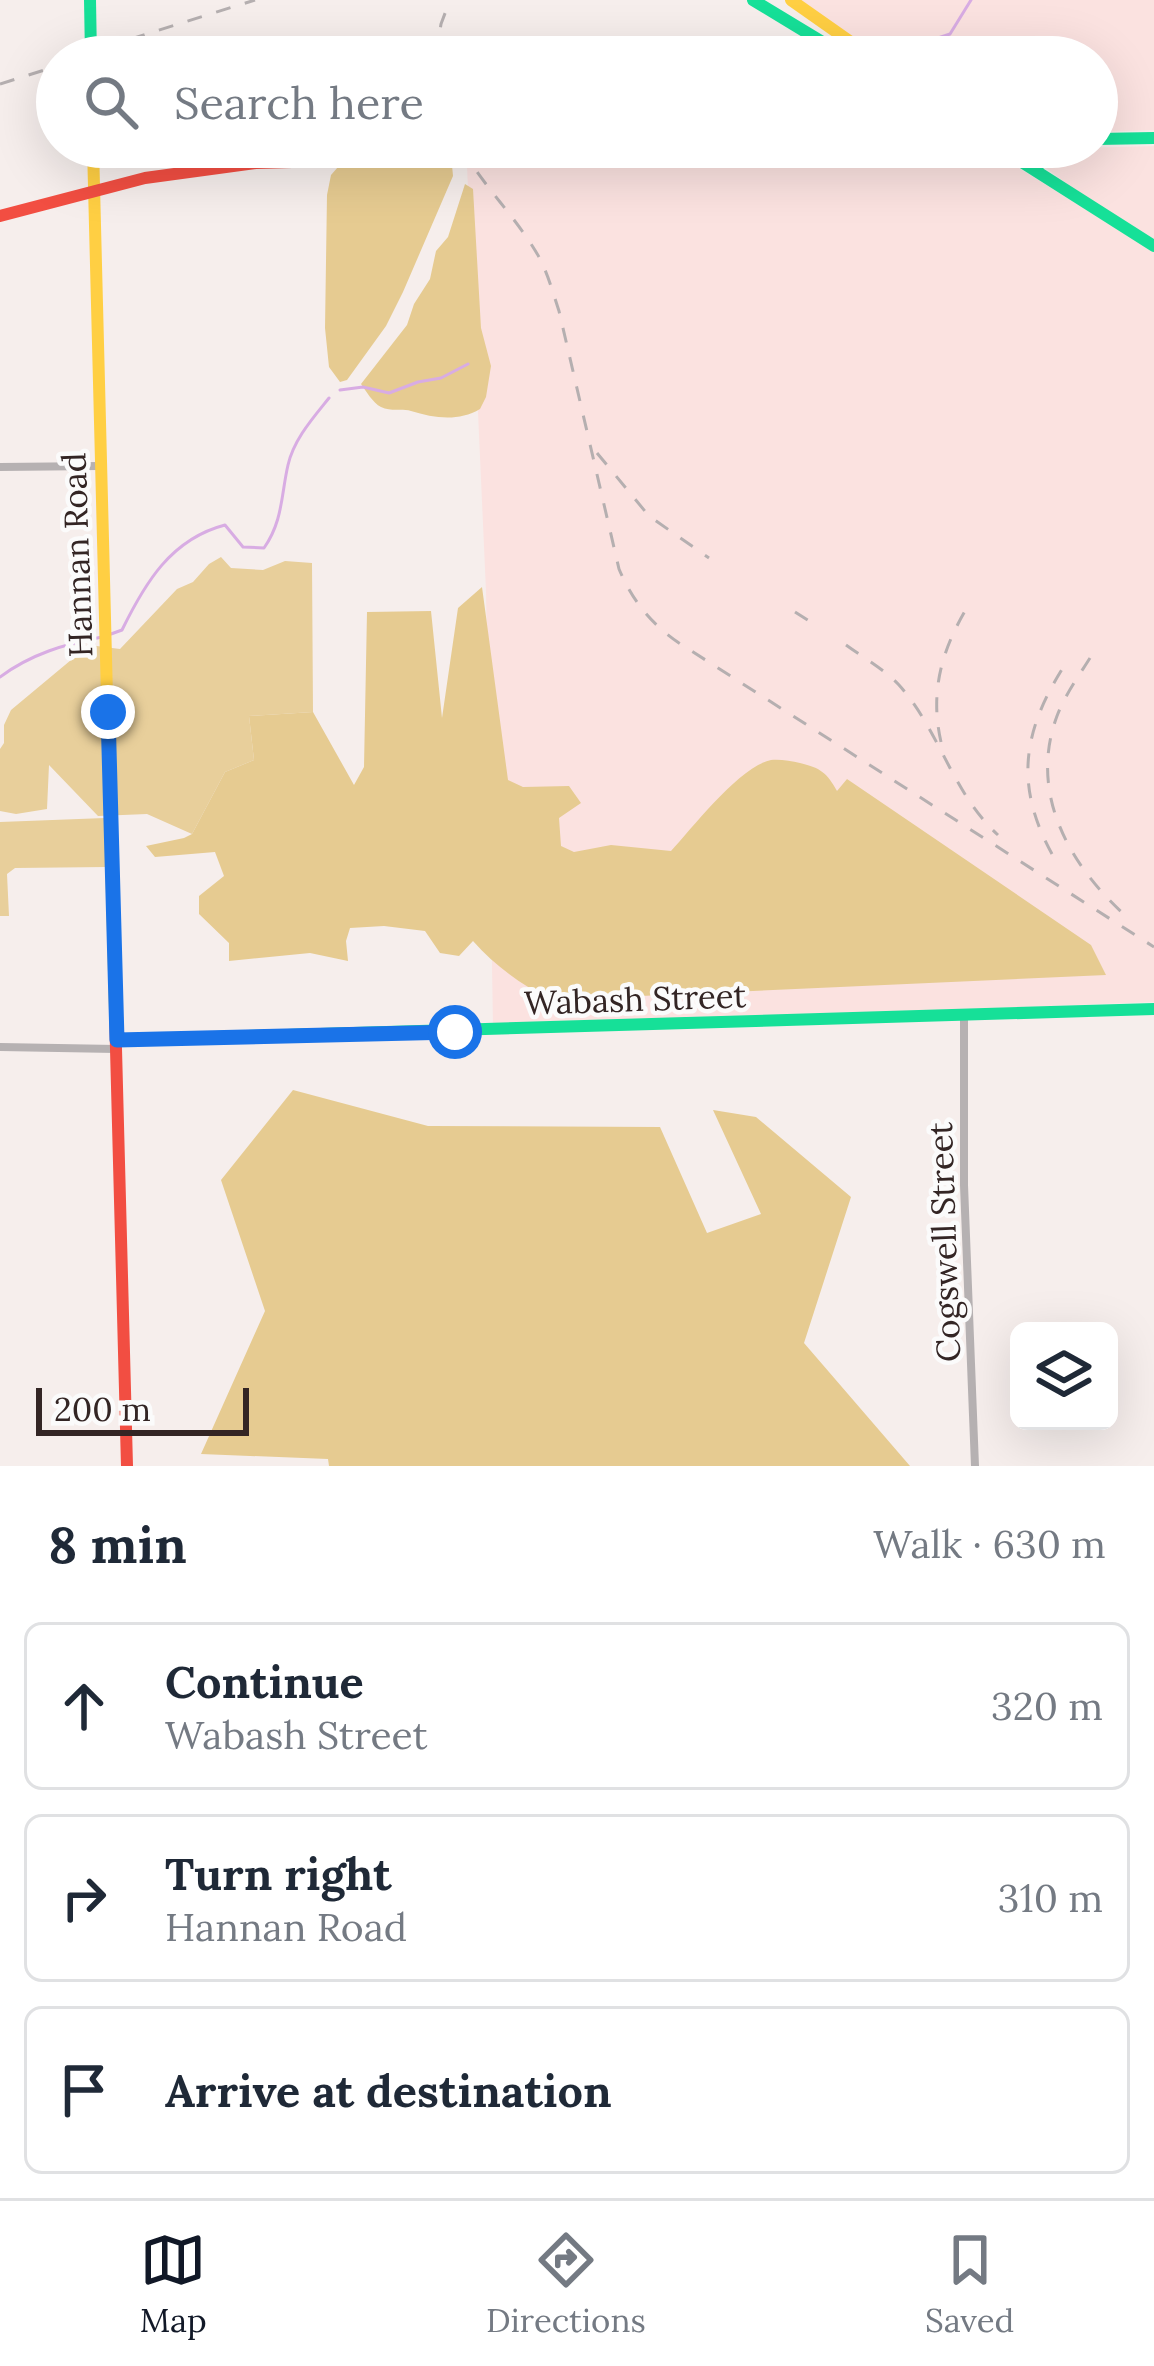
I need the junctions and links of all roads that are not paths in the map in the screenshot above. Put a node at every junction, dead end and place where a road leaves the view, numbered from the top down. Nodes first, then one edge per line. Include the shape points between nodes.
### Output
1 (90, 0) edge
2 (753, 0) edge
3 (791, 0) edge
4 (91, 36) edge
5 (812, 36) edge
6 (842, 36) edge
7 (1154, 138) edge
8 (1118, 139) edge
9 (93, 168) edge
10 (213, 168) edge
11 (1032, 168) edge
12 (1038, 168) edge
13 (1040, 173) junction
14 (94, 190) junction
15 (0, 216) edge
16 (1154, 247) edge
17 (101, 466) junction
18 (0, 467) edge
19 (1154, 1009) edge
20 (964, 1016) junction
21 (117, 1044) junction
22 (0, 1047) edge
23 (127, 1466) edge
24 (975, 1466) edge

1 - 4 street
2 - 5 street
3 - 6 street
7 - 8 street
9 - 14 street, Hannan Road
10 - 14 street
11 - 13 street
12 - 13 street
13 - 16 street
14 - 15 street
14 - 17 street, Hannan Road
17 - 18 street
17 - 21 street, Hannan Road
19 - 20 street, Wabash Street
20 - 21 street, Wabash Street
20 - 24 street, Cogswell Street
21 - 22 street, Wabash Street
21 - 23 street, Hannan Road

